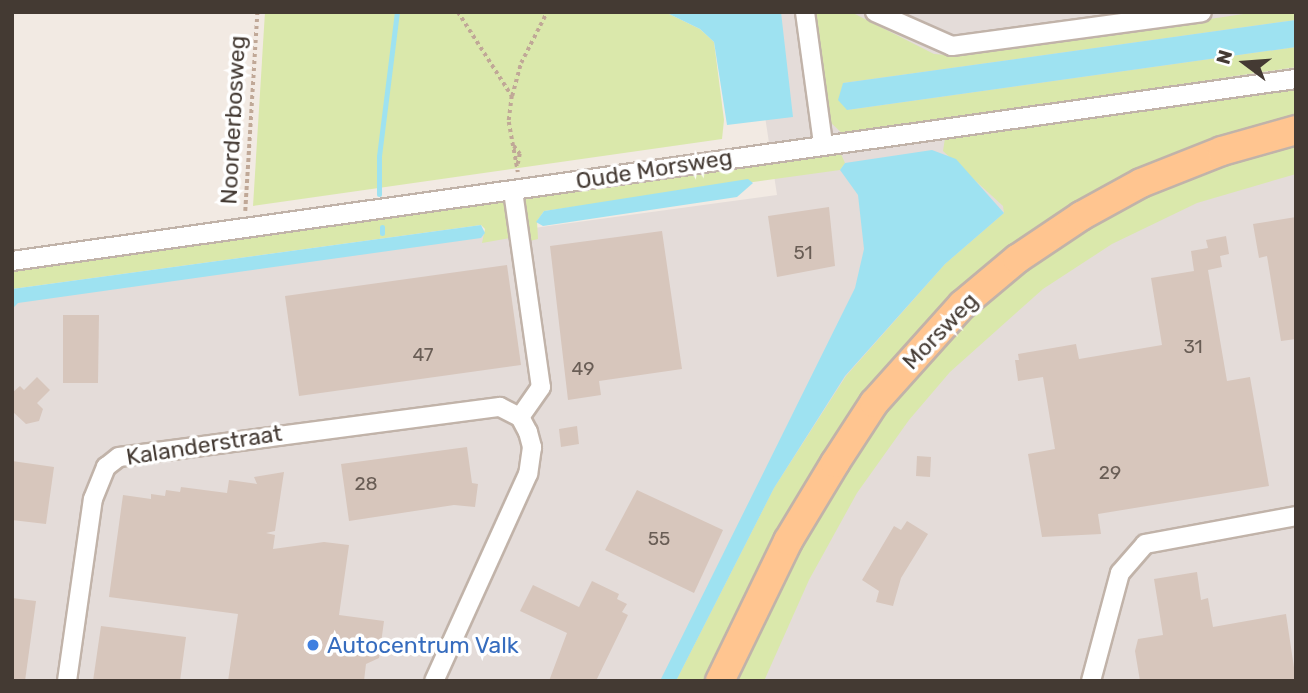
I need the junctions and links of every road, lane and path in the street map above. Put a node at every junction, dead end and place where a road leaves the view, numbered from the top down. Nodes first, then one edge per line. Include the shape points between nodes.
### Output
1 (257, 12) edge
2 (458, 12) edge
3 (547, 12) edge
4 (805, 12) edge
5 (875, 12) edge
6 (1202, 12) edge
7 (1296, 79) edge
8 (512, 96) junction
9 (1296, 130) edge
10 (823, 144) junction
11 (513, 191) junction
12 (244, 230) junction
13 (12, 261) edge
14 (520, 416) junction
15 (1296, 516) edge
16 (67, 681) edge
17 (434, 681) edge
18 (720, 681) edge
19 (1091, 681) edge

1 - 12 path, Noorderbosweg
2 - 8 path
3 - 8 path via 521,63
4 - 10 street
5 - 6 street via 952,46
7 - 10 street, Oude Morsweg
8 - 11 path via 509,122 517,166
9 - 18 main road, Morsweg via 1222,151 1141,183 1070,223 962,306 874,403 835,463 788,541
10 - 11 street, Oude Morsweg
11 - 12 street, Oude Morsweg
11 - 14 street via 541,387
12 - 13 street, Oude Morsweg
14 - 16 street, Kalanderstraat via 492,407 119,457 106,467 93,499
14 - 17 street via 532,447 524,490
15 - 19 street via 1145,544 1120,573

